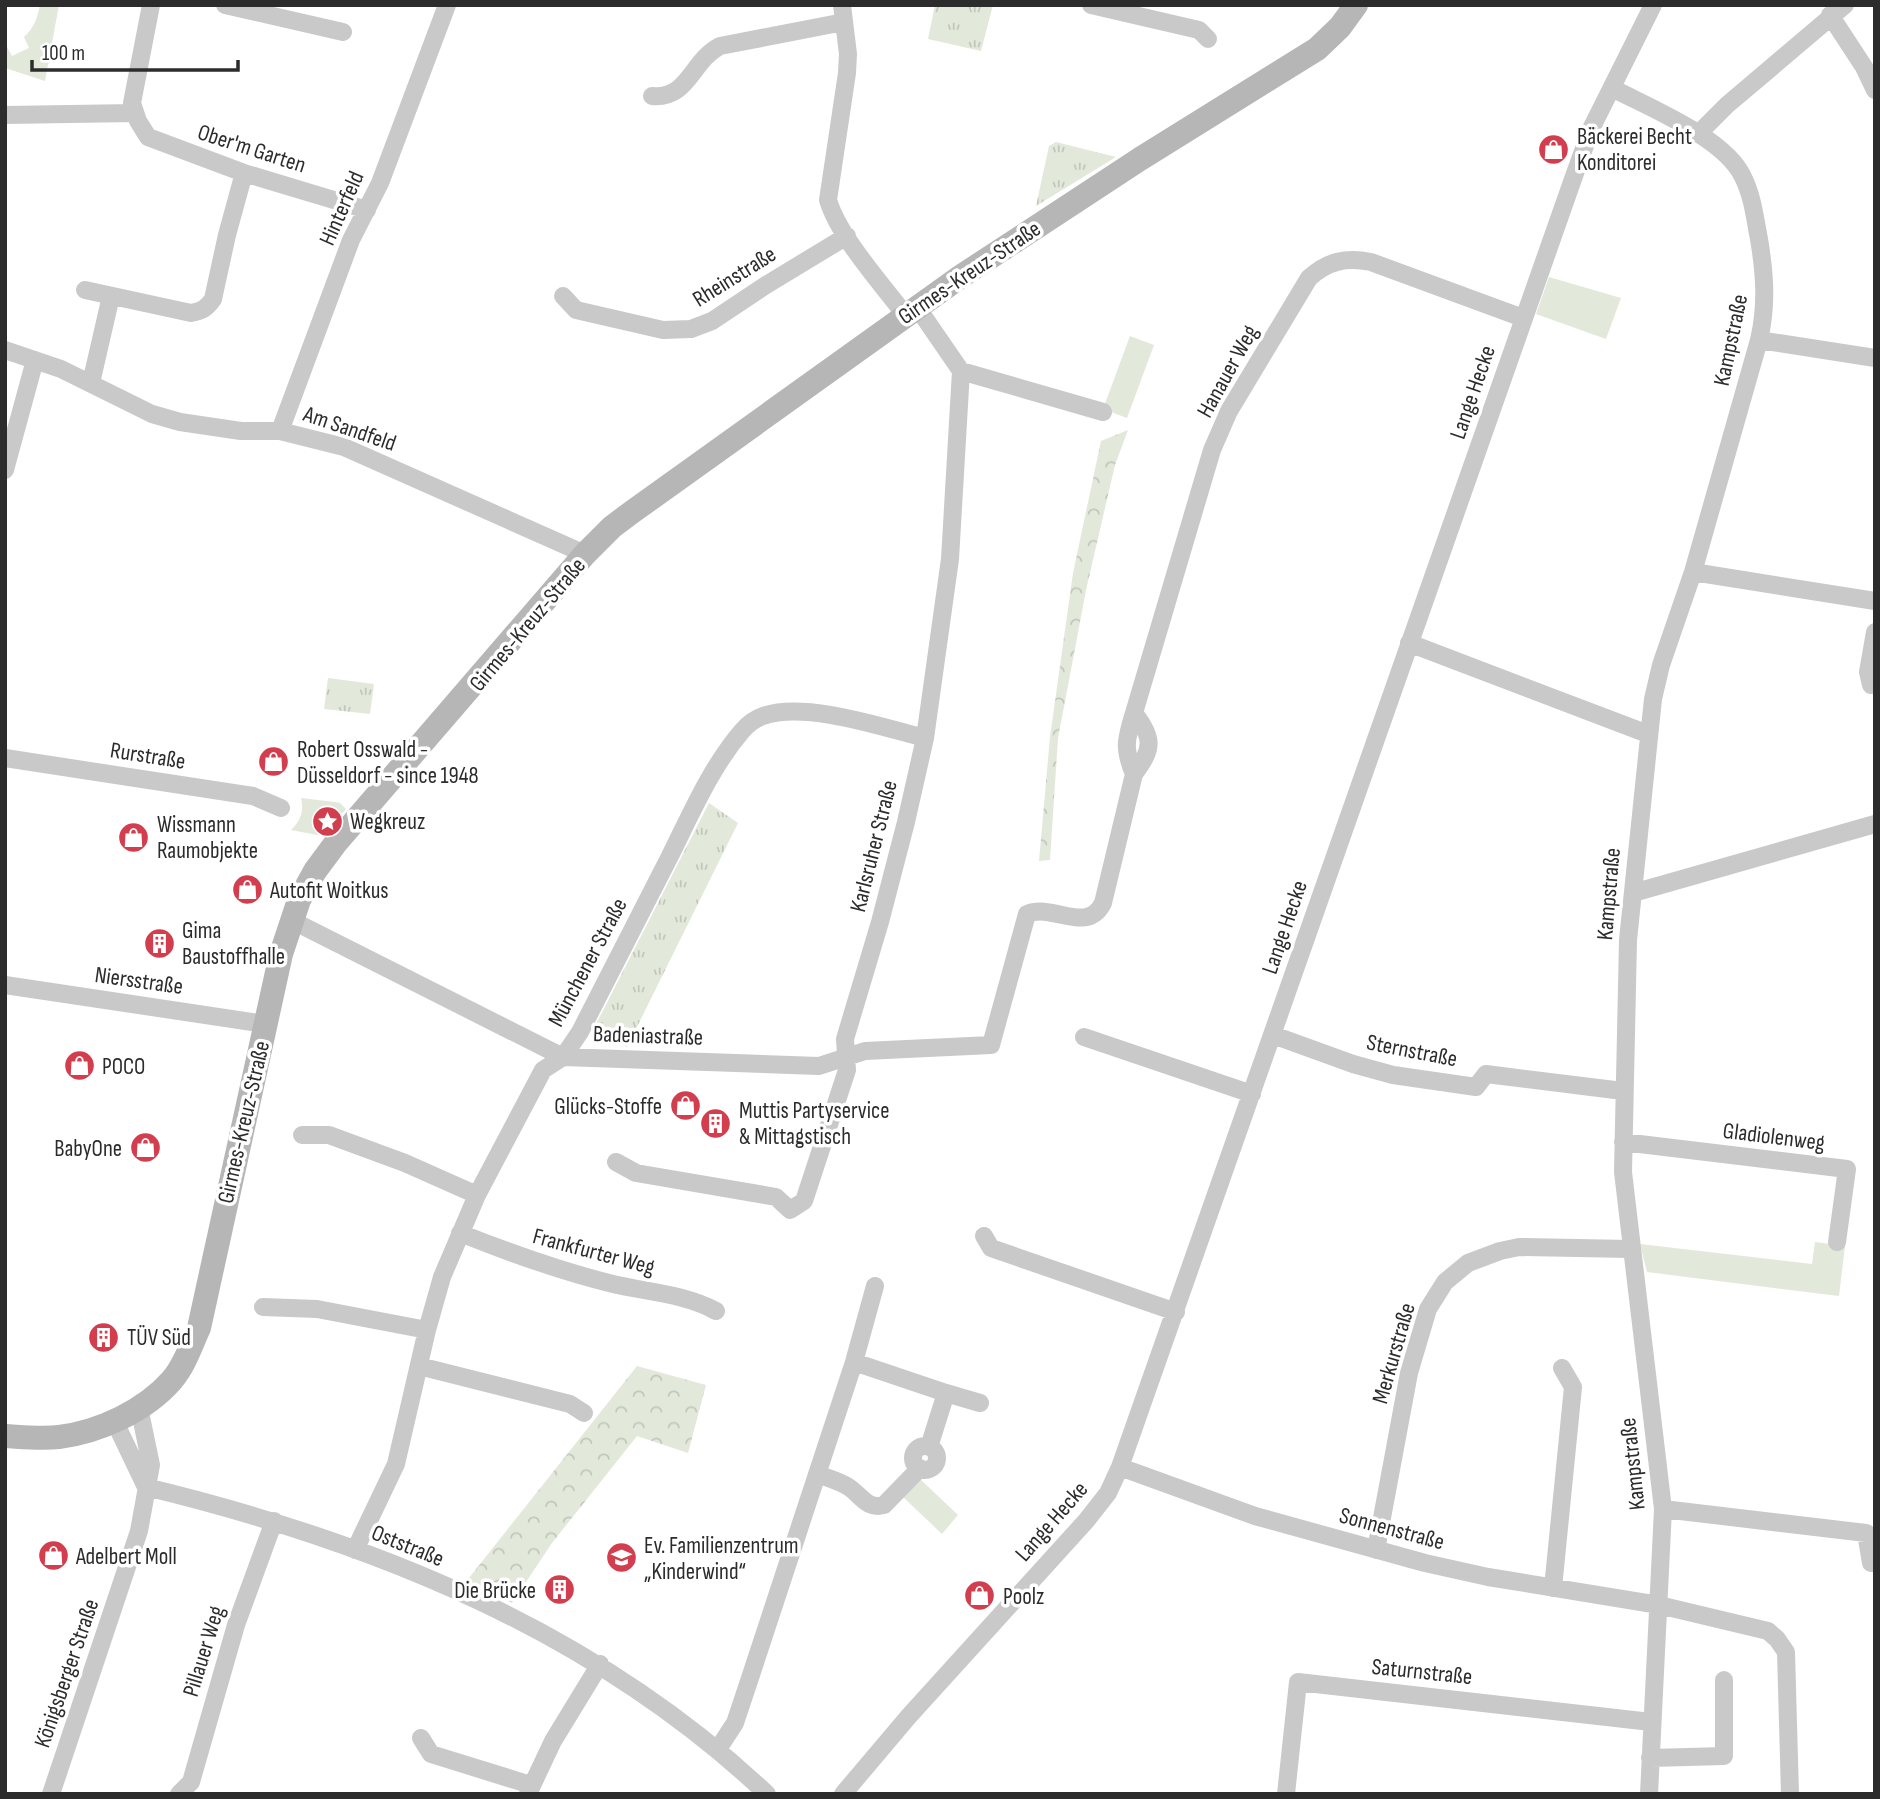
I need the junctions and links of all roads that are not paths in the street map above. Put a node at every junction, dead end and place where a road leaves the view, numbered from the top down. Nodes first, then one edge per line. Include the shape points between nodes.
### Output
1 (151, 5) edge
2 (225, 5) edge
3 (447, 5) edge
4 (1091, 5) edge
5 (1356, 5) edge
6 (1653, 5) edge
7 (1837, 10) edge
8 (298, 13) edge
9 (843, 14) edge
10 (343, 32) dead end
11 (1208, 39) dead end
12 (1612, 88) junction
13 (1875, 90) edge
14 (652, 96) dead end
15 (135, 113) junction
16 (5, 115) edge
17 (1698, 134) junction
18 (244, 173) junction
19 (368, 209) junction
20 (847, 236) junction
21 (85, 290) dead end
22 (111, 296) junction
23 (564, 296) dead end
24 (911, 311) junction
25 (1523, 318) junction
26 (1759, 340) junction
27 (5, 350) edge
28 (1875, 358) edge
29 (35, 360) junction
30 (961, 371) junction
31 (91, 383) junction
32 (1103, 412) dead end
33 (280, 431) junction
34 (5, 470) edge
35 (585, 554) junction
36 (1693, 572) junction
37 (1875, 601) edge
38 (1875, 632) edge
39 (1409, 643) junction
40 (1871, 685) dead end
41 (1648, 734) junction
42 (925, 738) junction
43 (5, 758) edge
44 (281, 808) dead end
45 (1875, 824) edge
46 (1633, 893) junction
47 (292, 920) junction
48 (5, 985) edge
49 (265, 1024) junction
50 (1273, 1035) junction
51 (1083, 1037) dead end
52 (991, 1045) joint
53 (563, 1056) junction
54 (846, 1056) junction
55 (1623, 1091) junction
56 (1252, 1094) junction
57 (302, 1135) dead end
58 (1623, 1142) junction
59 (615, 1162) dead end
60 (477, 1195) junction
61 (460, 1233) junction
62 (984, 1236) dead end
63 (1837, 1242) dead end
64 (1630, 1249) junction
65 (875, 1286) dead end
66 (263, 1307) dead end
67 (716, 1311) dead end
68 (1175, 1311) junction
69 (427, 1330) junction
70 (854, 1362) junction
71 (419, 1366) junction
72 (1562, 1368) dead end
73 (946, 1392) junction
74 (980, 1403) dead end
75 (139, 1407) junction
76 (584, 1413) dead end
77 (114, 1420) junction
78 (5, 1436) edge
79 (1120, 1467) junction
80 (817, 1474) junction
81 (146, 1487) junction
82 (1663, 1509) junction
83 (274, 1521) junction
84 (355, 1550) junction
85 (1376, 1550) junction
86 (1871, 1563) dead end
87 (1553, 1588) junction
88 (1659, 1605) junction
89 (600, 1664) junction
90 (1724, 1680) dead end
91 (1651, 1722) junction
92 (421, 1738) dead end
93 (718, 1749) junction
94 (1650, 1758) junction
95 (530, 1789) edge
96 (51, 1794) edge
97 (179, 1794) edge
98 (767, 1794) edge
99 (843, 1794) edge
100 (1286, 1794) edge
101 (1649, 1794) edge
102 (1790, 1794) edge

1 - 15 street via 133,93
2 - 8 street
3 - 19 street, Hinterfeld
4 - 11 street via 1199,30
5 - 24 street, Girmes-Kreuz-Straße via 1330,38 1304,59 1074,202
6 - 12 street, Lange Hecke
7 - 13 street
7 - 17 street
8 - 10 street
9 - 14 street via 720,46 710,51 675,92 667,97
9 - 20 street via 847,73 828,200
12 - 17 street, Kampstraße
12 - 25 street, Lange Hecke via 1591,129
15 - 16 street
15 - 18 street, Ober'm Garten via 148,136
17 - 26 street, Kampstraße via 1734,162 1749,191 1766,290
18 - 19 street, Ober'm Garten
18 - 22 street via 208,307 191,313
19 - 33 street, Hinterfeld via 351,240
20 - 23 street, Rheinstraße via 712,321 691,329 663,330 576,310
20 - 24 street
21 - 22 street
22 - 31 street
24 - 30 street
24 - 35 street, Girmes-Kreuz-Straße via 632,512
25 - 39 street, Lange Hecke
25 - 52 street, Hanauer Weg via 1371,261 1339,260 1309,278 1229,411 1212,450 1134,713 1149,739 1147,758 1134,774 1100,909 1085,919 1027,914
26 - 28 street
26 - 36 street, Kampstraße
27 - 29 street, Am Sandfeld
29 - 31 street, Am Sandfeld
29 - 34 street
30 - 32 street
30 - 42 street, Karlsruher Straße via 950,559
31 - 33 street, Am Sandfeld via 146,411 180,422
33 - 35 street, Am Sandfeld via 344,447
35 - 47 street, Girmes-Kreuz-Straße via 335,844 308,882
36 - 37 street
36 - 41 street, Kampstraße via 1661,665
38 - 40 street via 1868,672
39 - 41 street
39 - 50 street, Lange Hecke
41 - 46 street, Kampstraße
42 - 53 street, Münchener Straße via 812,713 780,713 751,721 699,797 580,1032
42 - 54 street, Karlsruher Straße via 892,879 845,1039
43 - 44 street, Rurstraße via 253,796
45 - 46 street
46 - 55 street, Kampstraße
47 - 49 street, Girmes-Kreuz-Straße
47 - 53 street, Badeniastraße
48 - 49 street, Niersstraße
49 - 75 street, Girmes-Kreuz-Straße via 198,1328 173,1379
50 - 55 street, Sternstraße via 1412,1078 1476,1087 1486,1074
50 - 56 street, Lange Hecke
51 - 56 street
52 - 54 street, Badeniastraße via 865,1051
53 - 54 street, Badeniastraße via 819,1066
53 - 60 street, Münchener Straße via 542,1070
54 - 59 street, Karlsruher Straße via 847,1070 804,1201 790,1210 776,1197 636,1174
55 - 58 street, Kampstraße
56 - 68 street, Lange Hecke
57 - 60 street via 329,1135
58 - 63 street, Gladiolenweg via 1847,1169
58 - 64 street, Kampstraße
60 - 61 street, Münchener Straße
61 - 67 street, Frankfurter Weg via 564,1270 701,1303
61 - 69 street, Münchener Straße
62 - 68 street via 991,1248
64 - 82 street, Kampstraße
64 - 85 street, Merkurstraße via 1519,1247 1476,1259 1445,1282 1429,1309 1414,1354
65 - 70 street
66 - 69 street via 317,1309
68 - 79 street, Lange Hecke
69 - 71 street, Münchener Straße
70 - 73 street
70 - 80 street
71 - 76 street via 570,1404
71 - 84 street, Münchener Straße via 396,1464
72 - 87 street via 1573,1387
73 - 74 street
73 - 80 street via 929,1447 921,1447 914,1455 919,1468 884,1505 869,1505 849,1487
75 - 77 street, Girmes-Kreuz-Straße
75 - 81 street, Königsberger Straße via 151,1465
77 - 78 street, Girmes-Kreuz-Straße via 57,1437
77 - 81 street
79 - 85 street, Sonnenstraße via 1255,1516
79 - 99 street, Lange Hecke via 1108,1493 1086,1521
80 - 93 street via 738,1712
81 - 83 street, Oststraße
81 - 96 street, Königsberger Straße via 133,1552
82 - 86 street via 1866,1533
82 - 88 street, Kampstraße
83 - 84 street, Oststraße
83 - 97 street, Pillauer Weg via 236,1625 191,1782
84 - 89 street, Oststraße via 501,1610
85 - 87 street, Sonnenstraße
87 - 88 street, Sonnenstraße
88 - 91 street, Kampstraße
88 - 102 street, Sonnenstraße via 1754,1626 1768,1631 1782,1645 1788,1670
89 - 93 street, Oststraße
89 - 95 street
90 - 94 street via 1724,1756
91 - 94 street, Kampstraße
91 - 100 street, Saturnstraße via 1298,1682
92 - 95 street via 431,1754
93 - 98 street, Oststraße
94 - 101 street, Kampstraße

